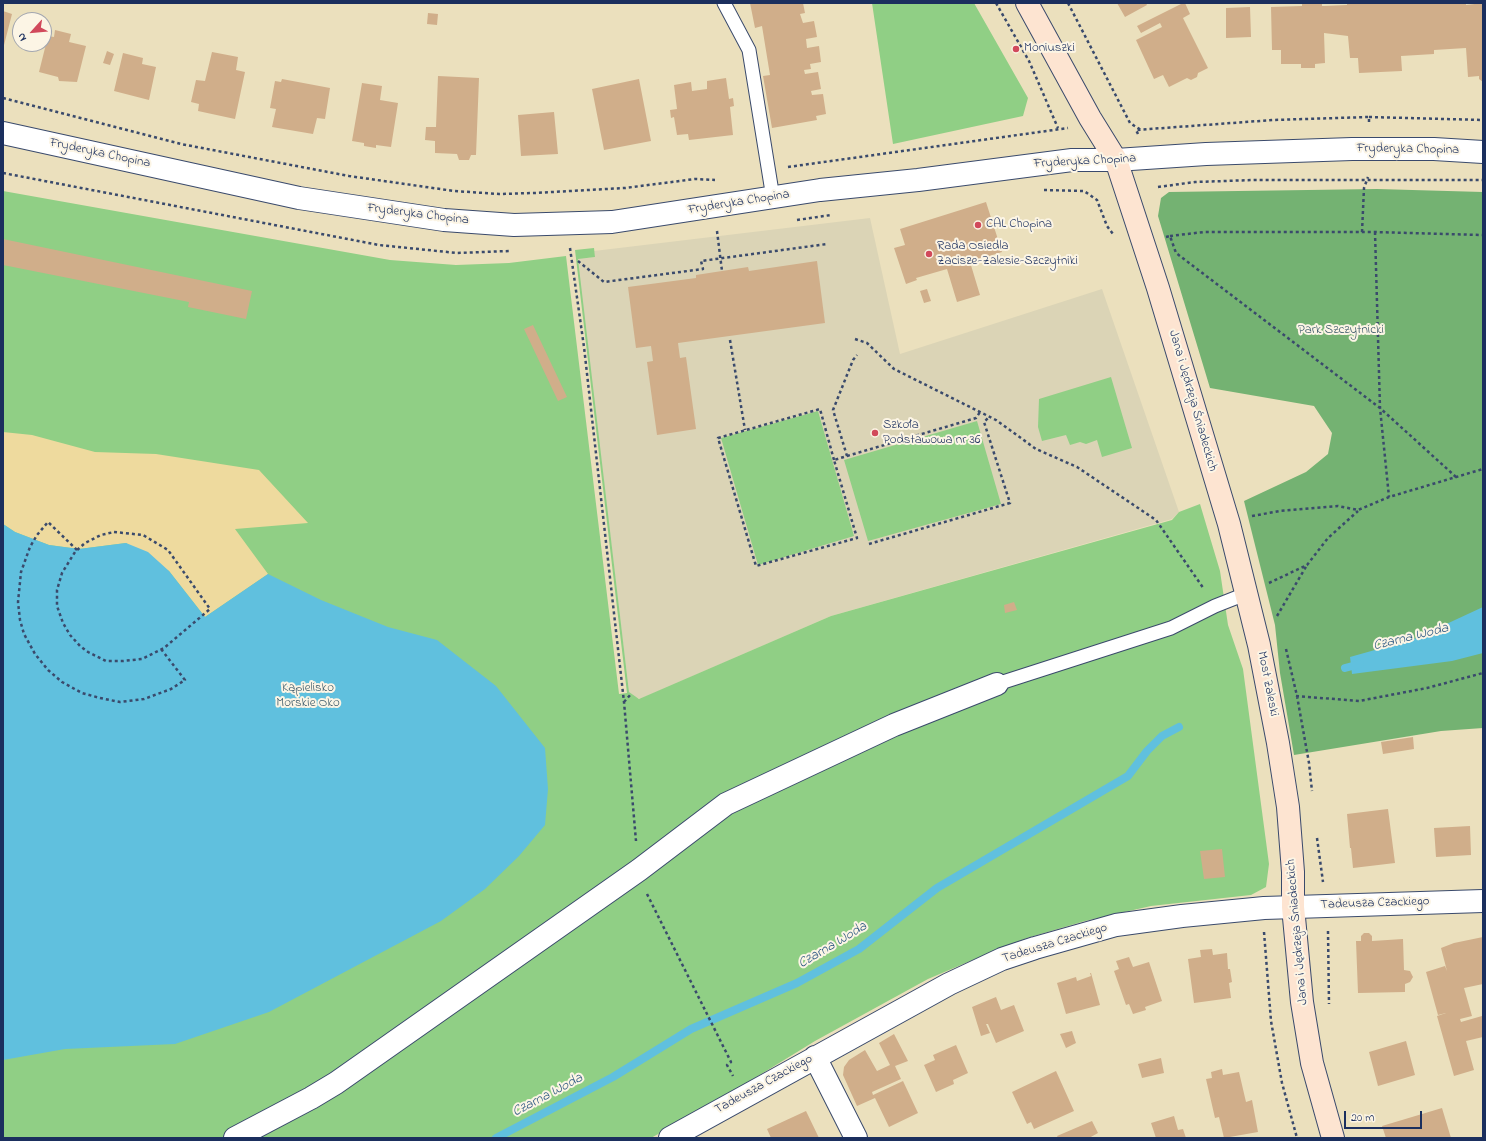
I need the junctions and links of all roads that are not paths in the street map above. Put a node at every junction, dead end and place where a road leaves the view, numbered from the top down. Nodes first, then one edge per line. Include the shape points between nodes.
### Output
1 (724, 3) edge
2 (1027, 3) edge
3 (3, 133) edge
4 (1483, 152) edge
5 (1116, 160) junction
6 (773, 198) junction
7 (1255, 590) junction
8 (1259, 645) joint
9 (997, 684) joint
10 (1272, 713) joint
11 (1483, 901) edge
12 (1293, 907) junction
13 (815, 1057) junction
14 (235, 1138) edge
15 (670, 1138) edge
16 (856, 1138) edge
17 (1333, 1138) edge

1 - 6 lane via 749,50
2 - 5 street, Jana i Jędrzeja Śniadeckich via 1092,122
3 - 6 street, Fryderyka Chopina via 299,198 444,220 514,225 612,222
4 - 5 street, Fryderyka Chopina via 1352,149
5 - 6 street, Fryderyka Chopina via 1072,160 820,190
5 - 7 street, Jana i Jędrzeja Śniadeckich via 1144,243 1229,524
7 - 8 street, Jana i Jędrzeja Śniadeckich
7 - 9 lane via 1171,628
8 - 10 street, Most Zaleski
9 - 14 street via 894,725 726,804 639,870 336,1082
10 - 12 street, Jana i Jędrzeja Śniadeckich via 1288,807
11 - 12 street, Tadeusza Czackiego
12 - 13 street, Tadeusza Czackiego via 1258,908 1116,925 1021,952 949,984
12 - 17 street, Jana i Jędrzeja Śniadeckich via 1302,1002 1312,1063
13 - 15 street, Tadeusza Czackiego
13 - 16 street

